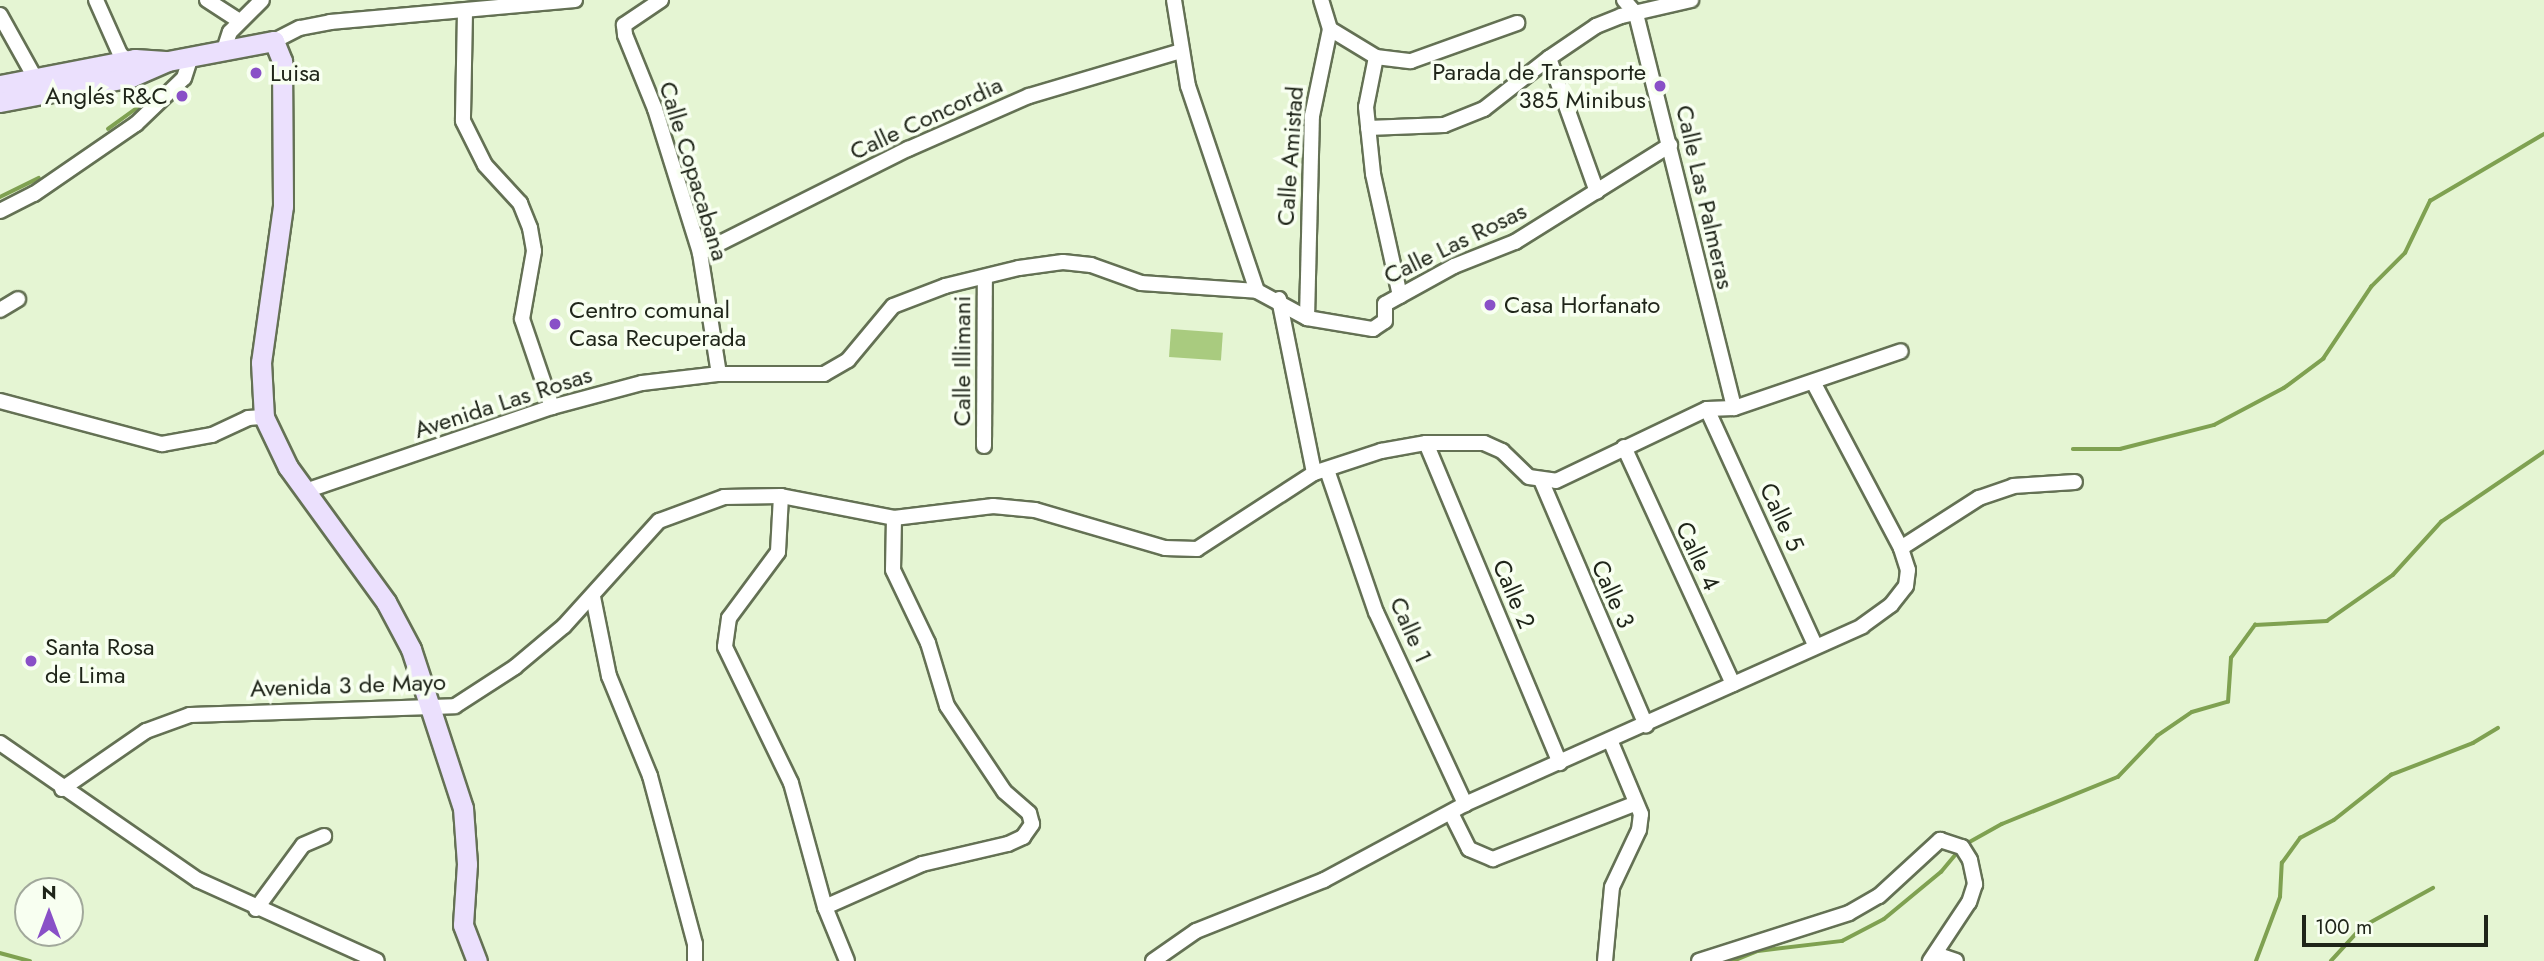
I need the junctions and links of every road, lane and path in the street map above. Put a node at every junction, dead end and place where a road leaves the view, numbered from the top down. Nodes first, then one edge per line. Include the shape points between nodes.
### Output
1 (96, 0) edge
2 (207, 0) edge
3 (262, 0) edge
4 (575, 0) edge
5 (661, 0) edge
6 (1174, 0) edge
7 (1321, 0) edge
8 (1624, 0) edge
9 (1691, 0) edge
10 (468, 8) edge
11 (1636, 14) junction
12 (0, 15) edge
13 (239, 21) junction
14 (1517, 23) dead end
15 (1331, 29) junction
16 (274, 41) junction
17 (224, 50) junction
18 (1181, 51) junction
19 (191, 57) junction
20 (1376, 57) junction
21 (1549, 58) junction
22 (130, 69) junction
23 (0, 85) edge
24 (37, 86) junction
25 (0, 102) edge
26 (1368, 128) junction
27 (1670, 145) junction
28 (1597, 192) junction
29 (0, 211) edge
30 (699, 253) junction
31 (985, 277) junction
32 (1257, 291) junction
33 (1400, 296) junction
34 (18, 299) dead end
35 (1279, 299) junction
36 (0, 310) edge
37 (1307, 318) junction
38 (1901, 351) dead end
39 (719, 374) junction
40 (1813, 382) junction
41 (0, 401) edge
42 (552, 407) junction
43 (1734, 408) junction
44 (1707, 409) junction
45 (264, 417) junction
46 (1426, 443) junction
47 (984, 446) dead end
48 (1624, 447) junction
49 (1321, 471) junction
50 (1541, 480) junction
51 (2076, 482) dead end
52 (305, 491) junction
53 (781, 496) junction
54 (894, 518) junction
55 (1901, 548) junction
56 (593, 597) junction
57 (1815, 645) junction
58 (1732, 684) junction
59 (433, 708) junction
60 (1646, 725) junction
61 (1610, 740) junction
62 (1, 747) edge
63 (1560, 763) junction
64 (62, 789) junction
65 (1465, 804) junction
66 (1634, 804) junction
67 (1451, 813) junction
68 (324, 836) dead end
69 (825, 907) junction
70 (256, 909) junction
71 (1933, 957) edge
72 (377, 961) edge
73 (477, 961) edge
74 (695, 961) edge
75 (847, 961) edge
76 (1154, 961) edge
77 (1605, 961) edge
78 (1699, 961) edge
79 (1955, 961) edge

1 - 22 street
2 - 13 street
3 - 13 street
4 - 10 street
5 - 30 street, Calle Copacabana via 624,25
6 - 18 street
7 - 15 street
8 - 11 street, Calle Las Palmeras
9 - 11 street
10 - 16 street via 330,22 300,28
10 - 42 street via 463,121 485,165 520,204 530,228 534,251 522,319
11 - 21 street via 1596,26
11 - 27 street, Calle Las Palmeras
12 - 24 street
13 - 17 street
14 - 20 street via 1411,61
15 - 20 street
15 - 37 street, Calle Amistad via 1311,116
16 - 17 main road
16 - 45 main road via 282,61 283,205 261,362
17 - 19 main road
18 - 30 street, Calle Concordia via 1029,96 908,149
18 - 32 street via 1195,110
19 - 22 main road
19 - 29 street via 184,78 136,124 34,194
20 - 26 street via 1367,94
21 - 26 street via 1484,109 1444,125
21 - 28 street
22 - 24 main road
23 - 24 main road
24 - 25 main road
26 - 33 street via 1373,174
27 - 28 street, Calle Las Rosas
27 - 43 street, Calle Las Palmeras
28 - 33 street, Calle Las Rosas via 1515,242 1454,266
30 - 39 street, Calle Copacabana
31 - 32 street, Calle Las Rosas via 1063,262 1091,265 1140,283
31 - 39 street, Calle Las Rosas via 893,306 848,360 824,374
31 - 47 street, Calle Illimani
32 - 35 street, Calle Las Rosas
33 - 37 street, Calle Las Rosas via 1385,304 1385,321 1373,329
34 - 36 street
35 - 37 street, Calle Las Rosas
35 - 49 street, Calle 1
38 - 40 street
39 - 42 street, Avenida Las Rosas via 642,383
40 - 43 street
40 - 55 street
41 - 45 street via 162,444 212,435 248,418
42 - 52 street, Avenida Las Rosas
43 - 44 street
44 - 48 street
44 - 57 street, Calle 5
45 - 52 main road
46 - 49 street, Avenida 3 de Mayo via 1381,451
46 - 50 street, Avenida 3 de Mayo via 1484,443 1502,450 1530,477
46 - 63 street, Calle 2
48 - 50 street via 1556,481
48 - 58 street, Calle 4
49 - 54 street, Avenida 3 de Mayo via 1255,507 1210,542 1181,551 1035,510 993,506
49 - 65 street, Calle 1 via 1376,612
50 - 60 street, Calle 3
51 - 55 street via 2013,486 1979,498
52 - 59 main road via 386,602 411,649
53 - 54 street, Avenida 3 de Mayo
53 - 56 street, Avenida 3 de Mayo via 724,497 659,521
53 - 69 street via 778,552 729,618 725,647 791,783
54 - 69 street via 893,570 928,643 947,706 997,782 1029,813 1032,824 1023,837 1008,844 922,864
55 - 57 street via 1908,570 1906,586 1891,605 1862,626
56 - 59 street, Avenida 3 de Mayo via 507,673 455,706
56 - 74 street via 609,676 650,776 695,944
57 - 58 street
58 - 60 street
59 - 64 street, Avenida 3 de Mayo via 190,715 146,731
59 - 73 main road via 463,808 467,864 463,925
60 - 61 street
61 - 63 street
61 - 66 street
62 - 64 street
63 - 65 street
64 - 70 street via 198,880
65 - 67 street
66 - 67 street via 1493,859 1469,849
66 - 77 street via 1640,808 1639,830 1612,887
67 - 76 street via 1324,880 1196,932
68 - 70 street via 303,845
69 - 75 street
70 - 72 street
71 - 78 street via 1969,902 1975,884 1962,847 1940,840 1879,896 1849,913
71 - 79 street

